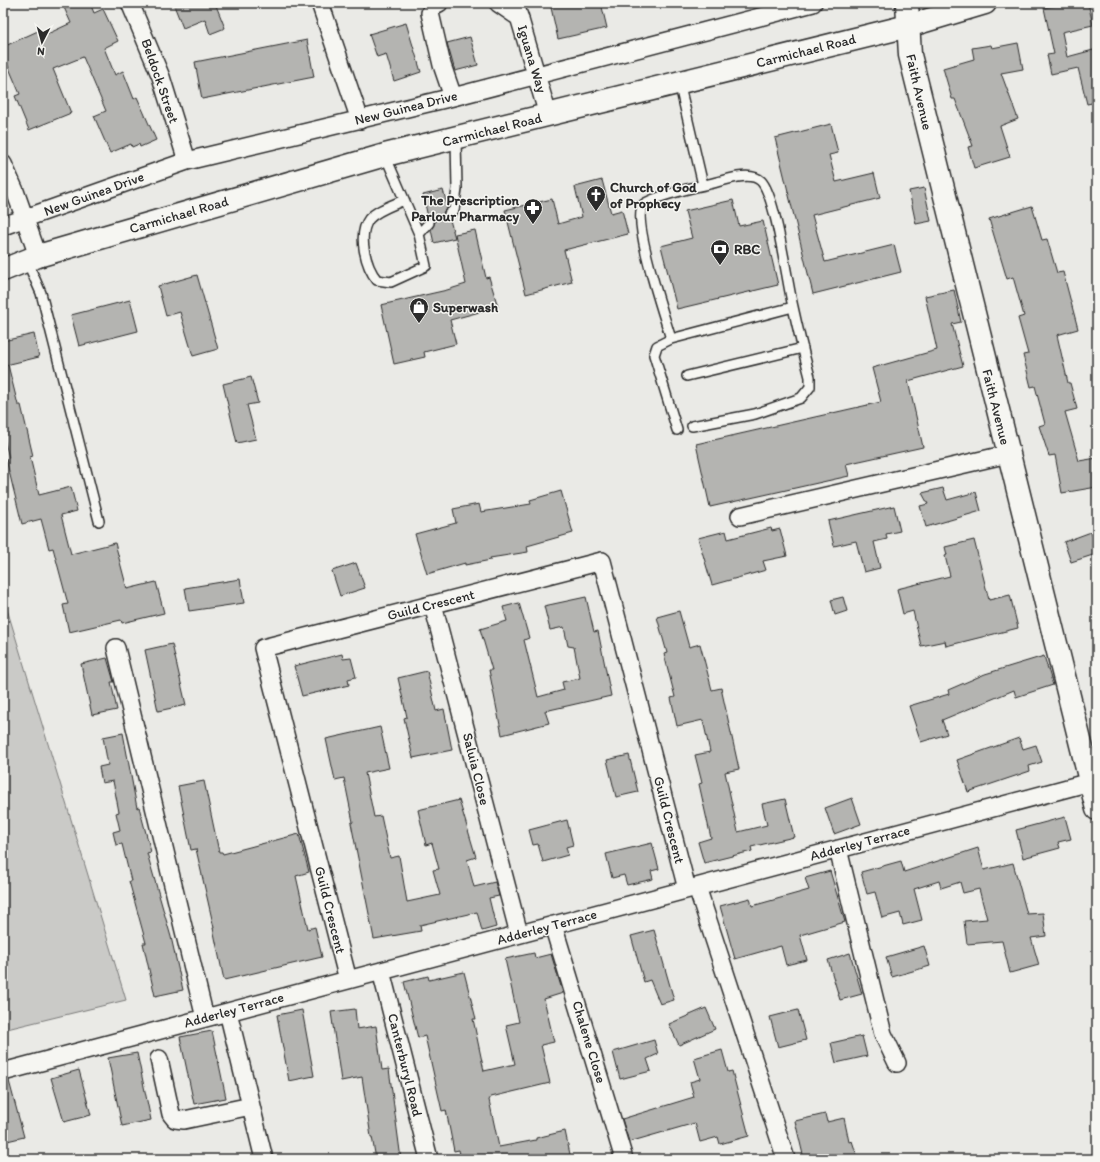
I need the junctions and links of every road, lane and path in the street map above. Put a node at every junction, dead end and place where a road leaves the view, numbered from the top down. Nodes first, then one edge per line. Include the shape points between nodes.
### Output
1 (130, 3) edge
2 (320, 3) edge
3 (439, 3) edge
4 (498, 3) edge
5 (813, 3) edge
6 (907, 3) edge
7 (985, 3) edge
8 (517, 11) edge
9 (908, 26) junction
10 (538, 75) junction
11 (679, 82) junction
12 (454, 97) junction
13 (548, 115) junction
14 (360, 120) junction
15 (456, 139) junction
16 (385, 156) junction
17 (187, 161) junction
18 (3, 164) edge
19 (703, 185) junction
20 (404, 200) junction
21 (449, 214) dead end
22 (25, 218) junction
23 (429, 223) dead end
24 (3, 226) edge
25 (418, 234) junction
26 (32, 258) junction
27 (3, 270) edge
28 (793, 307) junction
29 (671, 339) junction
30 (803, 348) junction
31 (687, 376) dead end
32 (692, 426) dead end
33 (677, 430) dead end
34 (1008, 454) junction
35 (740, 516) dead end
36 (99, 521) dead end
37 (433, 605) junction
38 (116, 648) dead end
39 (1090, 782) junction
40 (1097, 809) edge
41 (838, 849) junction
42 (692, 888) junction
43 (553, 925) junction
44 (518, 934) junction
45 (381, 971) junction
46 (348, 980) junction
47 (228, 1012) junction
48 (205, 1018) junction
49 (159, 1059) dead end
50 (897, 1063) dead end
51 (3, 1072) edge
52 (251, 1106) junction
53 (264, 1159) edge
54 (429, 1159) edge
55 (624, 1159) edge
56 (786, 1159) edge

1 - 17 street, Beldock Street via 161,77
2 - 14 street
3 - 12 street via 433,6 430,13 442,65
4 - 8 street
5 - 10 street, New Guinea Drive
6 - 9 main road, Faith Avenue
7 - 9 main road, Carmichael Road
8 - 10 street, Iguana Way
9 - 11 main road, Carmichael Road
9 - 34 main road, Faith Avenue via 910,55
10 - 12 street, New Guinea Drive
10 - 13 street, Iguana Way
11 - 13 main road, Carmichael Road
11 - 19 lane
12 - 14 street, New Guinea Drive
13 - 15 main road, Carmichael Road
14 - 17 street, New Guinea Drive
15 - 16 main road, Carmichael Road
15 - 21 lane via 457,188 454,210
16 - 20 lane
16 - 26 main road, Carmichael Road
17 - 22 street, New Guinea Drive
18 - 22 street
19 - 28 lane via 745,177 756,178 762,182 771,198
19 - 29 lane via 656,199 644,204 640,210 642,241
20 - 25 lane
20 - 25 lane via 376,213 368,220 364,234 365,258 377,280 391,282 426,266
22 - 24 street, New Guinea Drive
22 - 26 street
23 - 25 lane
26 - 27 main road, Carmichael Road
26 - 36 lane
28 - 29 lane
28 - 30 lane
29 - 33 lane via 657,346 654,355
30 - 31 lane
30 - 32 lane via 810,388 802,398 755,414
34 - 35 street
34 - 39 main road, Faith Avenue
37 - 42 street, Guild Crescent via 602,561
37 - 44 street, Saluia Close
37 - 46 street, Guild Crescent via 263,648
38 - 48 street
39 - 40 main road, Faith Avenue
39 - 41 street, Adderley Terrace
41 - 42 street, Adderley Terrace
41 - 50 street via 883,1034
42 - 43 street, Adderley Terrace
42 - 56 street
43 - 44 street, Adderley Terrace
43 - 55 street, Chalene Close
44 - 45 street, Adderley Terrace
45 - 46 street, Adderley Terrace
45 - 54 street, Canterburyl Road
46 - 47 street, Adderley Terrace
47 - 48 street, Adderley Terrace
47 - 52 street
48 - 51 street, Adderley Terrace
49 - 52 street via 171,1114 175,1118 184,1120
52 - 53 street

